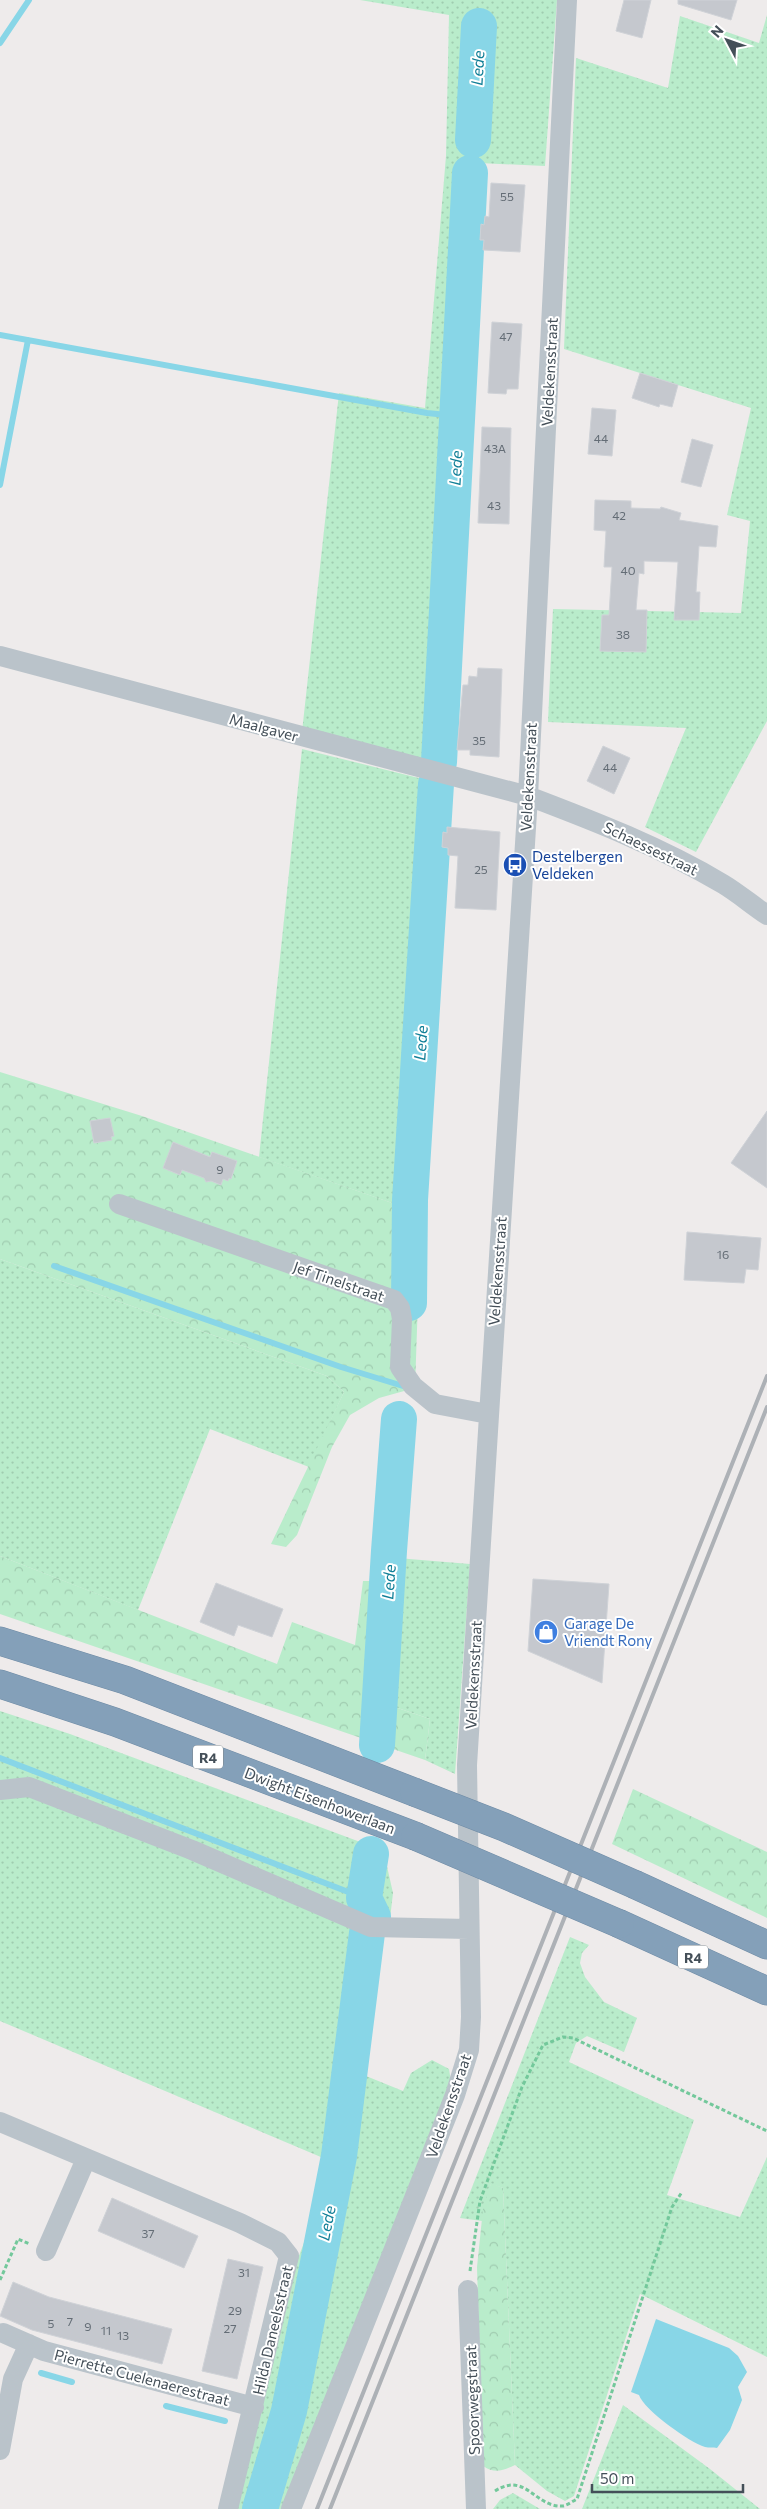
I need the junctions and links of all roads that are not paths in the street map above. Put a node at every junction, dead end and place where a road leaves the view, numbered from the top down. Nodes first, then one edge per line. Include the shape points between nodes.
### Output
1 (567, 0) edge
2 (0, 656) edge
3 (528, 796) junction
4 (767, 915) edge
5 (119, 1204) dead end
6 (488, 1414) junction
7 (0, 1641) edge
8 (0, 1684) edge
9 (0, 1790) edge
10 (469, 1929) junction
11 (767, 1945) edge
12 (767, 1991) edge
13 (0, 2122) edge
14 (86, 2160) junction
15 (46, 2251) road end
16 (468, 2290) road end
17 (3, 2333) dead end
18 (29, 2344) junction
19 (254, 2407) junction
20 (0, 2450) edge
21 (476, 2506) edge
22 (228, 2509) edge
23 (291, 2509) edge

1 - 3 street, Veldekensstraat
2 - 3 street, Maalgaver
3 - 4 street, Schaessestraat via 605,826 682,862 724,885
3 - 6 street, Veldekensstraat
5 - 6 street, Jef Tinelstraat via 394,1300 402,1319 400,1367 413,1386 435,1404
6 - 10 street, Veldekensstraat via 467,1766
7 - 11 highway, bridge via 125,1680 504,1827
8 - 12 highway, Dwight Eisenhowerlaan / R4, bridge via 115,1722 415,1836
9 - 10 street via 29,1787 201,1854 371,1927
10 - 23 street, Veldekensstraat via 471,2017 468,2050 455,2095
13 - 14 street, Hilda Daneelsstraat
14 - 15 street
14 - 19 street, Hilda Daneelsstraat via 240,2223 278,2242 289,2256
16 - 21 street, Spoorwegstraat
17 - 18 street, Pierrette Cuelenaerestraat
18 - 19 street, Pierrette Cuelenaerestraat via 44,2351
18 - 20 street via 13,2379
19 - 22 street, Hilda Daneelsstraat

